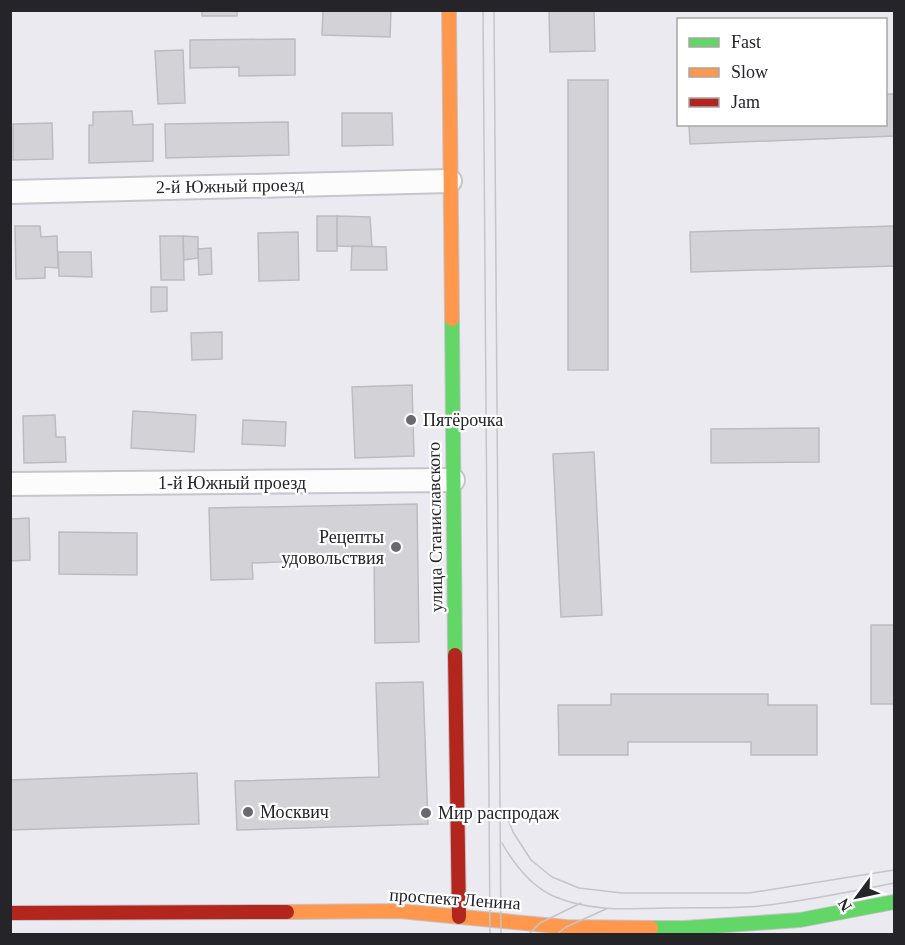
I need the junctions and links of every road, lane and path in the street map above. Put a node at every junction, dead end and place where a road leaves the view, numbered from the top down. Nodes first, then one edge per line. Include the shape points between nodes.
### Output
1 (449, 10) edge
2 (450, 181) junction
3 (10, 192) edge
4 (453, 480) junction
5 (10, 484) edge
6 (894, 902) edge
7 (10, 913) edge
8 (459, 917) junction
9 (459, 934) edge

1 - 2 main road, улица Станиславского
2 - 3 street, 2-й Южный проезд
2 - 4 main road, улица Станиславского
4 - 5 street, 1-й Южный проезд
4 - 8 main road, улица Станиславского
6 - 8 main road, проспект Ленина via 800,920 685,928 566,927
7 - 8 main road, проспект Ленина via 399,911
8 - 9 main road, улица Станиславского

